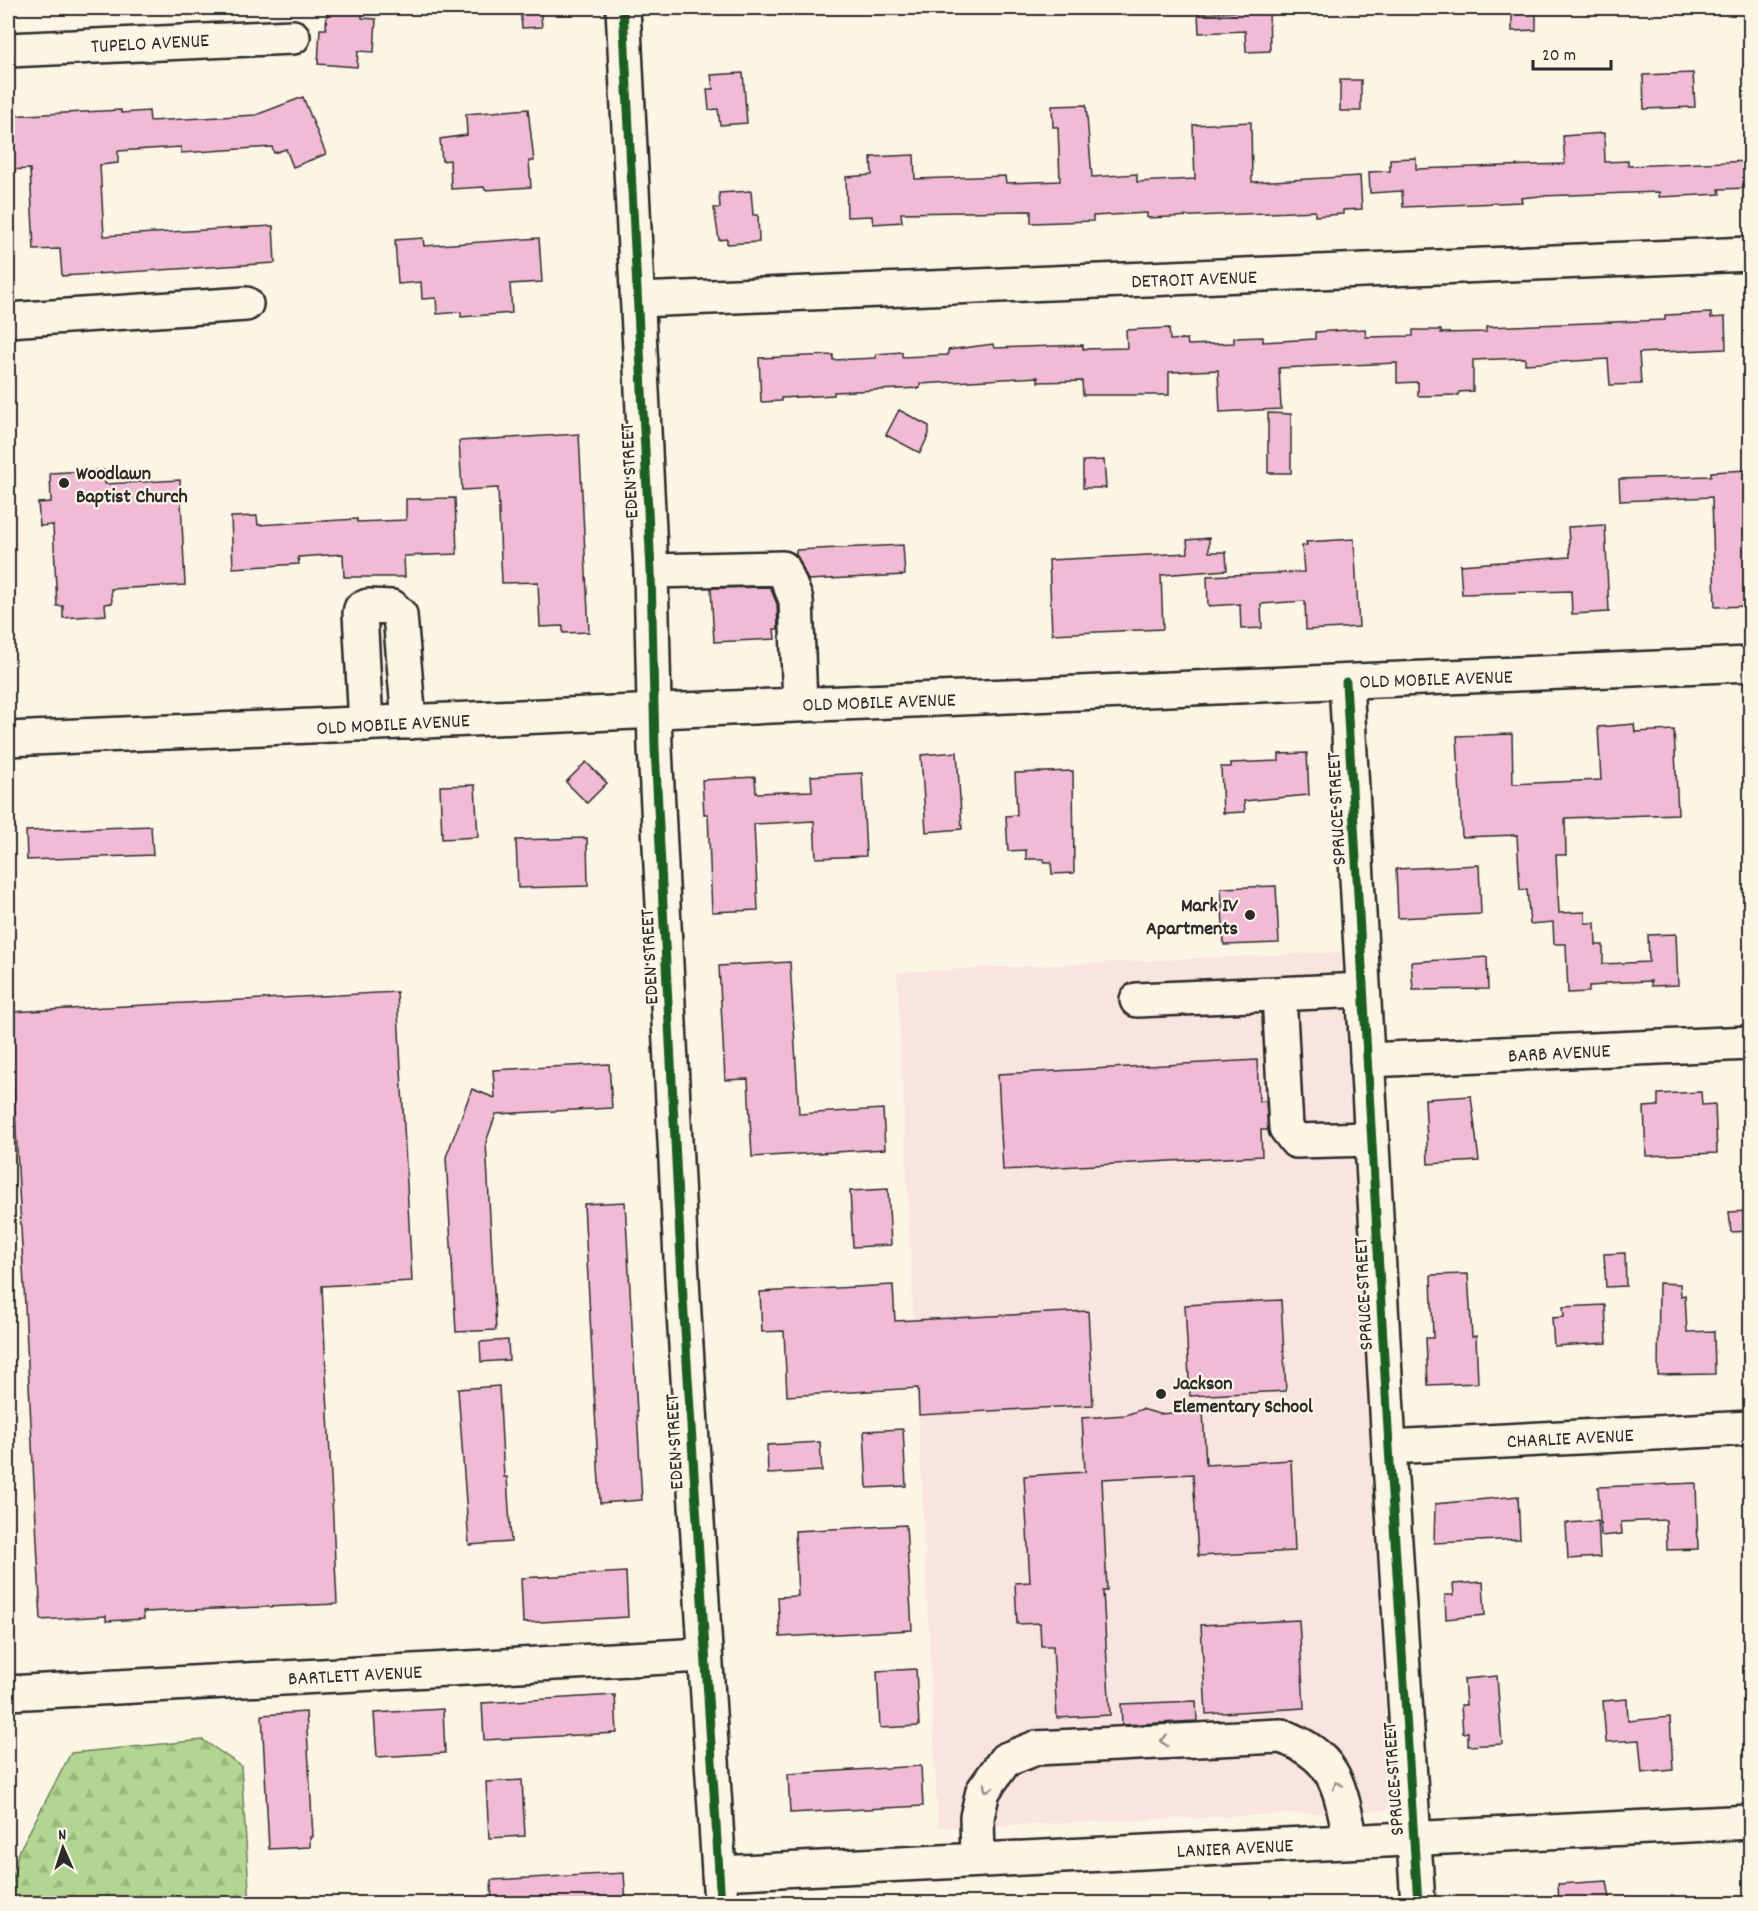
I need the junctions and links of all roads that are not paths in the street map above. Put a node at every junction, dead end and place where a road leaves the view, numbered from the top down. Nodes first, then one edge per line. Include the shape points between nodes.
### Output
1 (623, 8) edge
2 (293, 37) dead end
3 (8, 50) edge
4 (1750, 254) edge
5 (638, 300) junction
6 (246, 304) dead end
7 (8, 320) edge
8 (651, 571) junction
9 (1750, 664) edge
10 (1346, 682) junction
11 (800, 704) junction
12 (655, 710) junction
13 (409, 722) junction
14 (366, 724) junction
15 (8, 739) edge
16 (1363, 990) junction
17 (1279, 994) junction
18 (1137, 1000) dead end
19 (1750, 1043) edge
20 (1367, 1060) junction
21 (1371, 1139) junction
22 (1750, 1428) edge
23 (1389, 1446) junction
24 (703, 1655) junction
25 (14, 1692) edge
26 (1750, 1822) edge
27 (1415, 1838) junction
28 (1351, 1842) junction
29 (978, 1860) junction
30 (720, 1888) edge
31 (1418, 1904) edge

1 - 5 street, EDEN STREET
2 - 3 street, TUPELO AVENUE
4 - 5 street, DETROIT AVENUE
5 - 8 street, EDEN STREET
6 - 7 street
8 - 11 street via 783,568 796,600
8 - 12 street, EDEN STREET
9 - 10 street, OLD MOBILE AVENUE
10 - 11 street, OLD MOBILE AVENUE
10 - 16 street, SPRUCE STREET
11 - 12 street, OLD MOBILE AVENUE
12 - 13 street, OLD MOBILE AVENUE
12 - 24 street, EDEN STREET
13 - 14 street, OLD MOBILE AVENUE
13 - 14 street via 400,615 392,607 377,605 364,607 360,613
14 - 15 street, OLD MOBILE AVENUE
16 - 17 street
16 - 20 street, SPRUCE STREET
17 - 18 street
17 - 21 street via 1286,1128 1296,1141
19 - 20 street, BARB AVENUE
20 - 21 street, SPRUCE STREET
21 - 23 street, SPRUCE STREET
22 - 23 street, CHARLIE AVENUE
23 - 27 street, SPRUCE STREET
24 - 25 street, BARTLETT AVENUE
24 - 30 street, EDEN STREET
26 - 27 street, LANIER AVENUE
27 - 28 street, LANIER AVENUE
27 - 31 street, SPRUCE STREET
28 - 29 street, LANIER AVENUE
28 -> 29 street via 1339,1785 1323,1760 1298,1742 1281,1736 1258,1737 1036,1748 1005,1760 983,1791 977,1817
29 - 30 street, LANIER AVENUE

